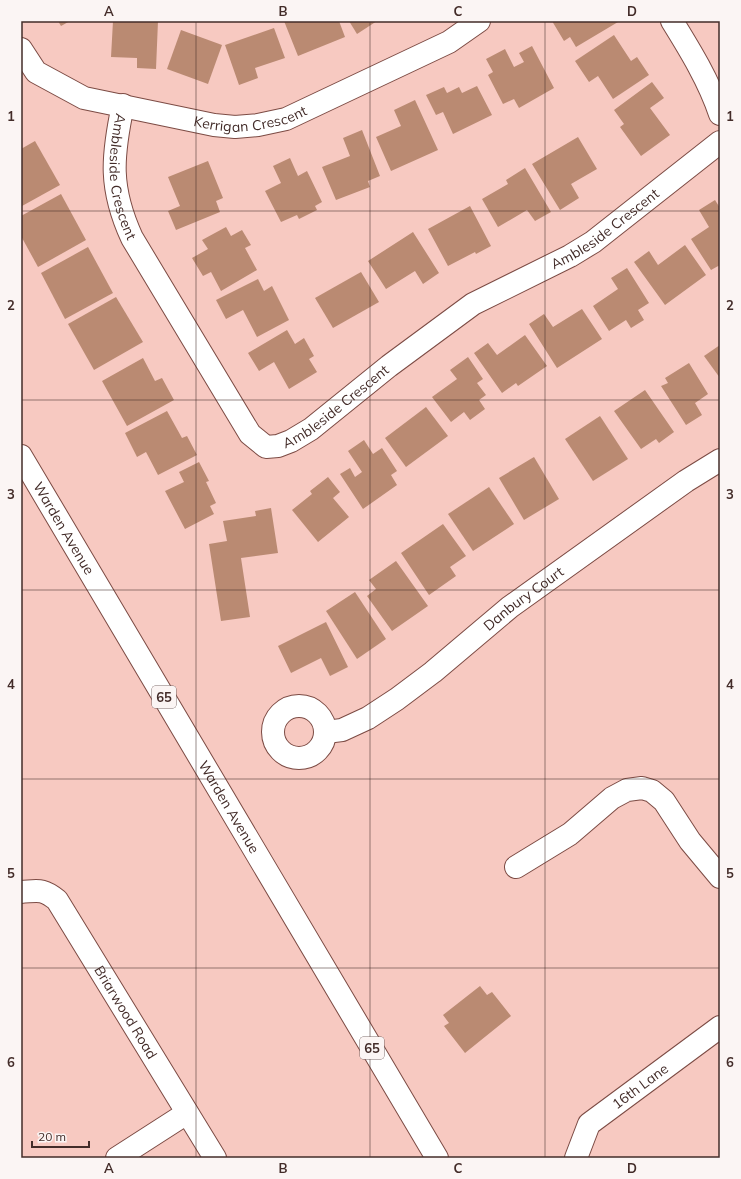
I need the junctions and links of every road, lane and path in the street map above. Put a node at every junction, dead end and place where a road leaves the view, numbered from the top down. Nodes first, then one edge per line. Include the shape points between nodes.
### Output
1 (479, 21) edge
2 (672, 21) edge
3 (21, 49) edge
4 (123, 106) junction
5 (720, 114) edge
6 (720, 142) edge
7 (21, 456) edge
8 (720, 460) edge
9 (326, 732) dead end
10 (516, 867) dead end
11 (720, 877) edge
12 (21, 892) edge
13 (720, 1027) edge
14 (187, 1114) junction
15 (117, 1158) edge
16 (214, 1158) edge
17 (437, 1158) edge
18 (576, 1158) edge

1 - 4 street, Kerrigan Crescent via 449,42 286,119 258,125 214,126
2 - 5 street via 716,101
3 - 4 street, Kerrigan Crescent via 36,72 59,85 84,98
4 - 6 street, Ambleside Crescent via 113,166 121,214 132,238 250,434 266,447 291,441 311,429 389,366 473,304 593,242
7 - 17 street, Warden Avenue / 65
8 - 9 street, Danbury Court via 686,481 510,607 397,699 368,718 342,730
10 - 11 street via 570,834 612,798 628,790 642,788 652,791 664,801 690,841
12 - 14 street, Briarwood Road via 36,889 49,893 57,900
13 - 18 street, 16th Lane via 589,1124
14 - 15 street
14 - 16 street, Briarwood Road

